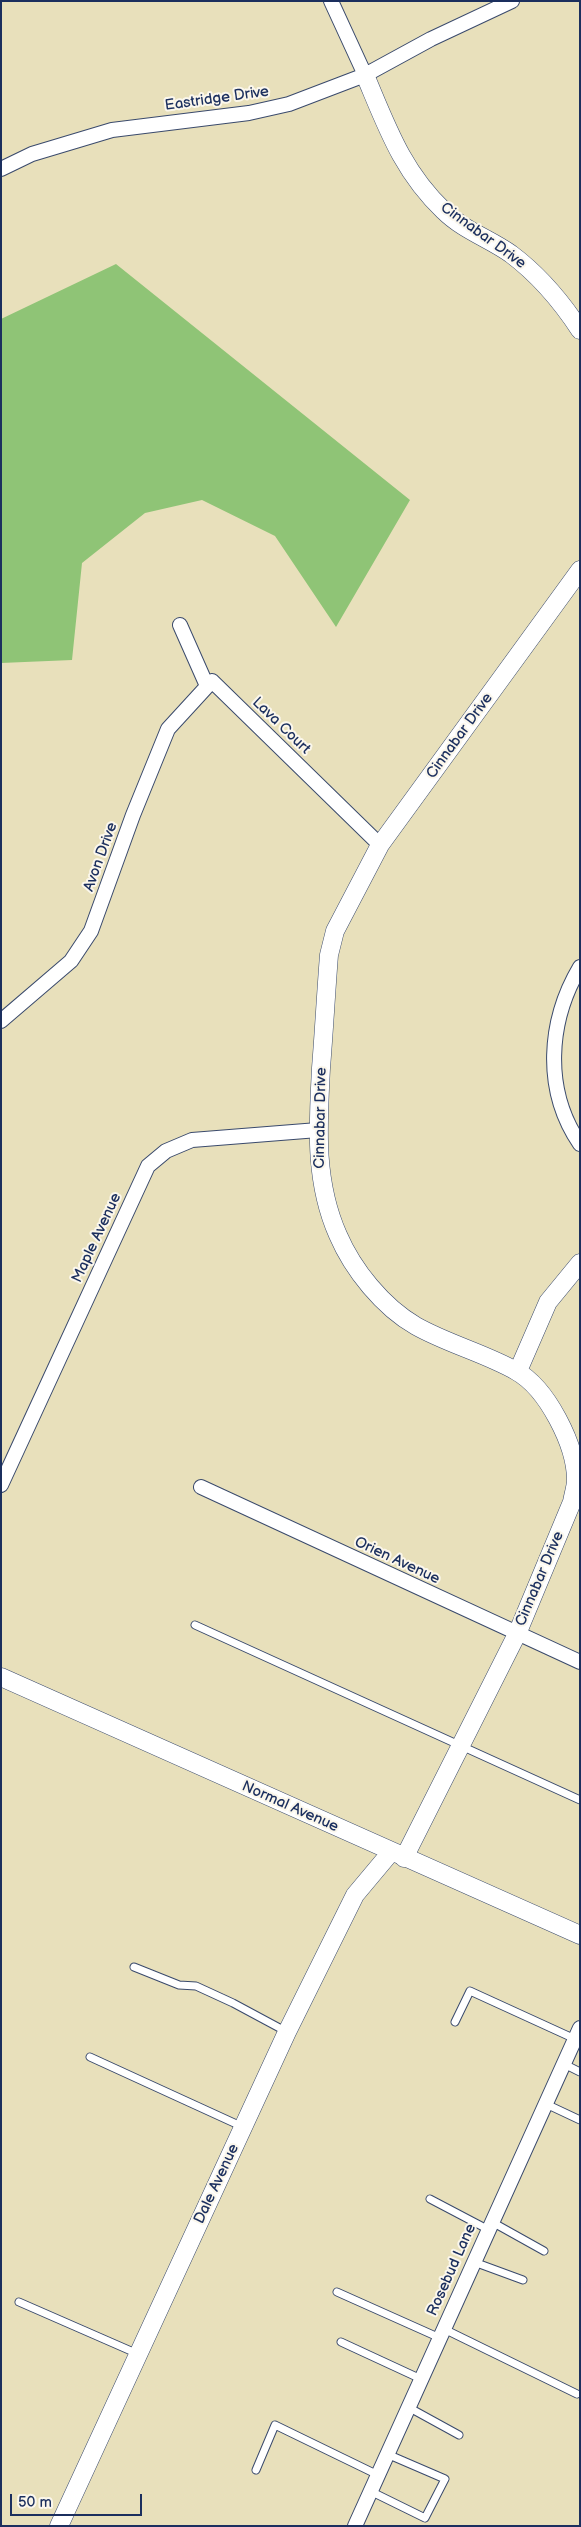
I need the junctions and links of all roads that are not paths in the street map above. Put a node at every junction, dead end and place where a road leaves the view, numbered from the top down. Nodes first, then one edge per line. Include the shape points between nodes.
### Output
1 (330, 1) edge
2 (512, 1) edge
3 (365, 75) junction
4 (1, 169) edge
5 (580, 330) edge
6 (580, 570) edge
7 (180, 625) dead end
8 (207, 686) junction
9 (380, 845) junction
10 (580, 967) edge
11 (1, 1022) edge
12 (318, 1130) junction
13 (580, 1144) edge
14 (580, 1263) edge
15 (518, 1371) junction
16 (578, 1481) edge
17 (1, 1485) edge
18 (200, 1487) dead end
19 (195, 1625) dead end
20 (517, 1634) junction
21 (580, 1662) edge
22 (1, 1677) edge
23 (462, 1746) junction
24 (580, 1800) edge
25 (398, 1855) junction
26 (580, 1935) edge
27 (134, 1967) dead end
28 (455, 2022) dead end
29 (287, 2032) junction
30 (577, 2034) edge
31 (90, 2057) dead end
32 (564, 2064) junction
33 (580, 2072) edge
34 (546, 2104) junction
35 (580, 2120) edge
36 (243, 2127) junction
37 (430, 2199) dead end
38 (491, 2226) junction
39 (544, 2251) dead end
40 (474, 2262) junction
41 (522, 2280) dead end
42 (336, 2292) dead end
43 (19, 2302) dead end
44 (442, 2333) junction
45 (341, 2342) dead end
46 (138, 2354) junction
47 (421, 2379) junction
48 (577, 2394) dead end
49 (408, 2407) junction
50 (458, 2435) dead end
51 (387, 2454) junction
52 (256, 2470) dead end
53 (378, 2475) junction
54 (370, 2491) junction
55 (59, 2526) edge
56 (355, 2526) edge

1 - 3 street, Cinnabar Drive
2 - 3 street, Eastridge Drive via 430,39
3 - 4 street, Eastridge Drive via 289,104 249,113 112,130 32,154
3 - 5 street, Cinnabar Drive via 398,152 421,187 453,219 531,271 552,291
6 - 9 street, Cinnabar Drive
7 - 8 street
8 - 9 street, Lava Court via 212,681
8 - 11 street, Avon Drive via 168,729 91,931 71,962
9 - 12 street, Cinnabar Drive via 335,931 329,955
10 - 13 street via 561,1007 553,1052 562,1107
12 - 15 street, Cinnabar Drive via 319,1169 329,1215 338,1237 364,1278 416,1326
12 - 17 street, Maple Avenue via 192,1140 166,1151 148,1166
14 - 15 street via 548,1302
15 - 16 street, Cinnabar Drive via 547,1402 558,1420 573,1456
16 - 20 street, Cinnabar Drive
18 - 20 street, Orien Avenue
19 - 23 lane
20 - 21 street, Orien Avenue
20 - 23 street, Cinnabar Drive
22 - 25 street, Normal Avenue
23 - 24 lane
23 - 25 street, Cinnabar Drive
25 - 26 street, Normal Avenue
25 - 29 street, Dale Avenue via 354,1895
27 - 29 lane via 179,1985 196,1986
28 - 30 lane via 470,1990
29 - 36 street, Dale Avenue
30 - 32 street, Rosebud Lane
31 - 36 lane
32 - 33 lane
32 - 34 street, Rosebud Lane
34 - 35 lane
34 - 38 street, Rosebud Lane
36 - 46 street, Dale Avenue
37 - 38 lane
38 - 39 lane
38 - 40 street, Rosebud Lane
40 - 41 lane
40 - 44 street, Rosebud Lane
42 - 44 lane
43 - 46 lane
44 - 47 street, Rosebud Lane
44 - 48 lane
45 - 47 lane
46 - 55 street, Dale Avenue
47 - 49 street, Rosebud Lane
49 - 50 lane
49 - 51 street, Rosebud Lane
51 - 53 street, Rosebud Lane
51 - 54 lane via 445,2480 425,2518
52 - 53 lane via 275,2424
53 - 54 street, Rosebud Lane
54 - 56 street, Rosebud Lane

